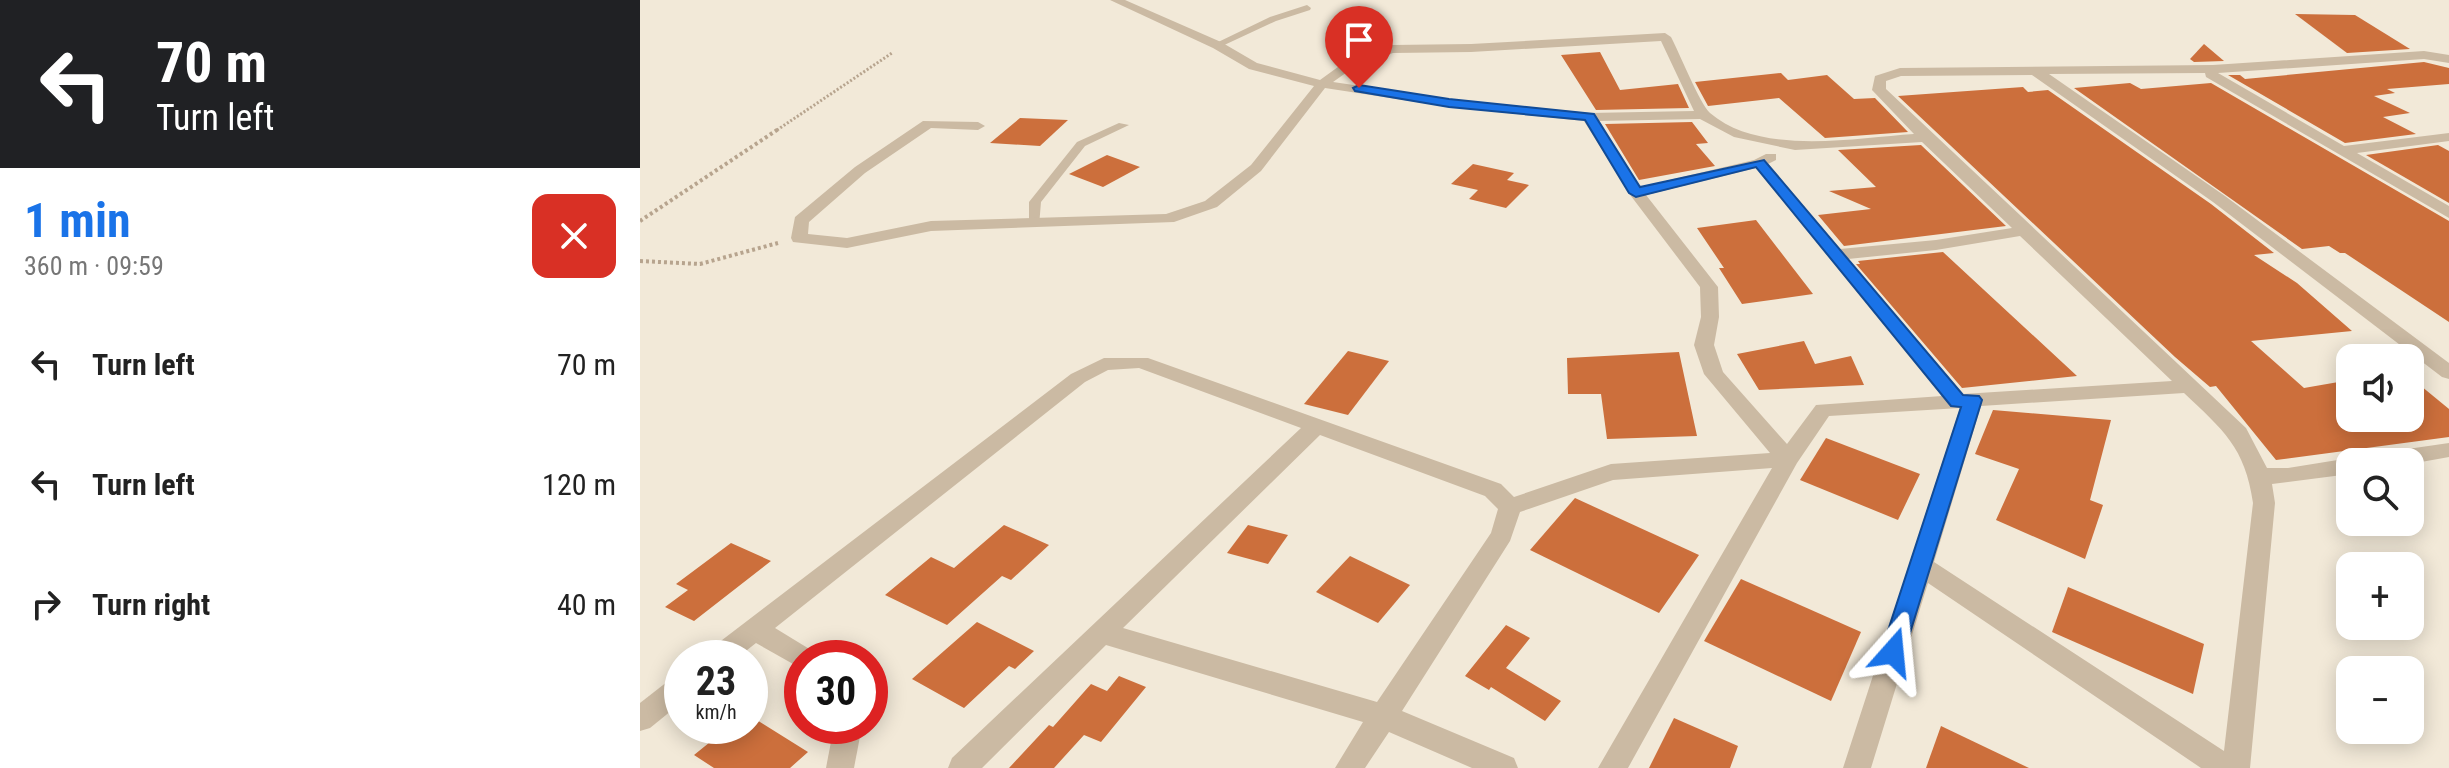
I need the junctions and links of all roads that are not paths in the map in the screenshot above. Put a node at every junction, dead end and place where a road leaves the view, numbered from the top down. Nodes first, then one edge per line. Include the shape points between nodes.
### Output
1 (1116, 0) edge
2 (1307, 8) dead end
3 (1217, 45) junction
4 (2449, 59) edge
5 (2213, 69) junction
6 (2034, 70) junction
7 (1322, 84) junction
8 (1703, 115) junction
9 (1589, 117) junction
10 (1123, 125) dead end
11 (978, 126) dead end
12 (1925, 137) junction
13 (2449, 137) edge
14 (1795, 146) junction
15 (2345, 150) junction
16 (1759, 163) junction
17 (1636, 193) junction
18 (2449, 213) edge
19 (1034, 223) junction
20 (2022, 231) junction
21 (1836, 255) junction
22 (2449, 373) edge
23 (2192, 386) junction
24 (1965, 401) junction
25 (1317, 425) junction
26 (2449, 450) edge
27 (2424, 454) edge
28 (1788, 459) junction
29 (2336, 468) edge
30 (2260, 476) junction
31 (1510, 507) junction
32 (1921, 566) junction
33 (755, 629) junction
34 (1102, 633) junction
35 (741, 640) edge
36 (784, 647) edge
37 (664, 700) edge
38 (1383, 716) junction
39 (640, 719) edge
40 (845, 744) edge
41 (840, 768) edge
42 (962, 768) edge
43 (1349, 768) edge
44 (1504, 768) edge
45 (1612, 768) edge
46 (1857, 768) edge
47 (2225, 768) edge
48 (2236, 768) edge

1 - 3 street
2 - 3 lane
3 - 7 street via 1253,66
4 - 5 street via 2424,55
5 - 6 street
5 - 15 street via 2211,74
6 - 12 street via 1900,72 1880,79 1879,90
6 - 22 street via 2219,199
7 - 8 street via 1353,62 1392,49 1665,37
7 - 9 street
7 - 19 street via 1256,168 1211,204 1168,219
8 - 9 street
8 - 14 street via 1739,134
9 - 17 street
10 - 19 lane via 1081,144 1035,202
11 - 19 street via 928,124 860,170 801,220 799,238 847,243 931,226
12 - 14 street
12 - 20 street
13 - 15 street
14 - 16 street
15 - 18 street
16 - 17 street
16 - 21 street
17 - 28 street via 1709,287 1704,345 1714,374
20 - 21 street
20 - 23 street
21 - 24 street
23 - 24 street
23 - 30 street via 2239,433
24 - 28 street via 1823,410
24 - 32 street
25 - 31 street via 1493,490
25 - 33 street via 1141,362 1104,364 1078,378
25 - 34 street
26 - 27 street
28 - 31 street via 1611,472
28 - 45 street
29 - 30 street
30 - 48 street via 2264,503
31 - 38 street via 1502,535
32 - 46 street
32 - 47 street
33 - 35 street
33 - 36 street
34 - 38 street
34 - 42 street
37 - 39 street
38 - 43 street
38 - 44 street
40 - 41 street

